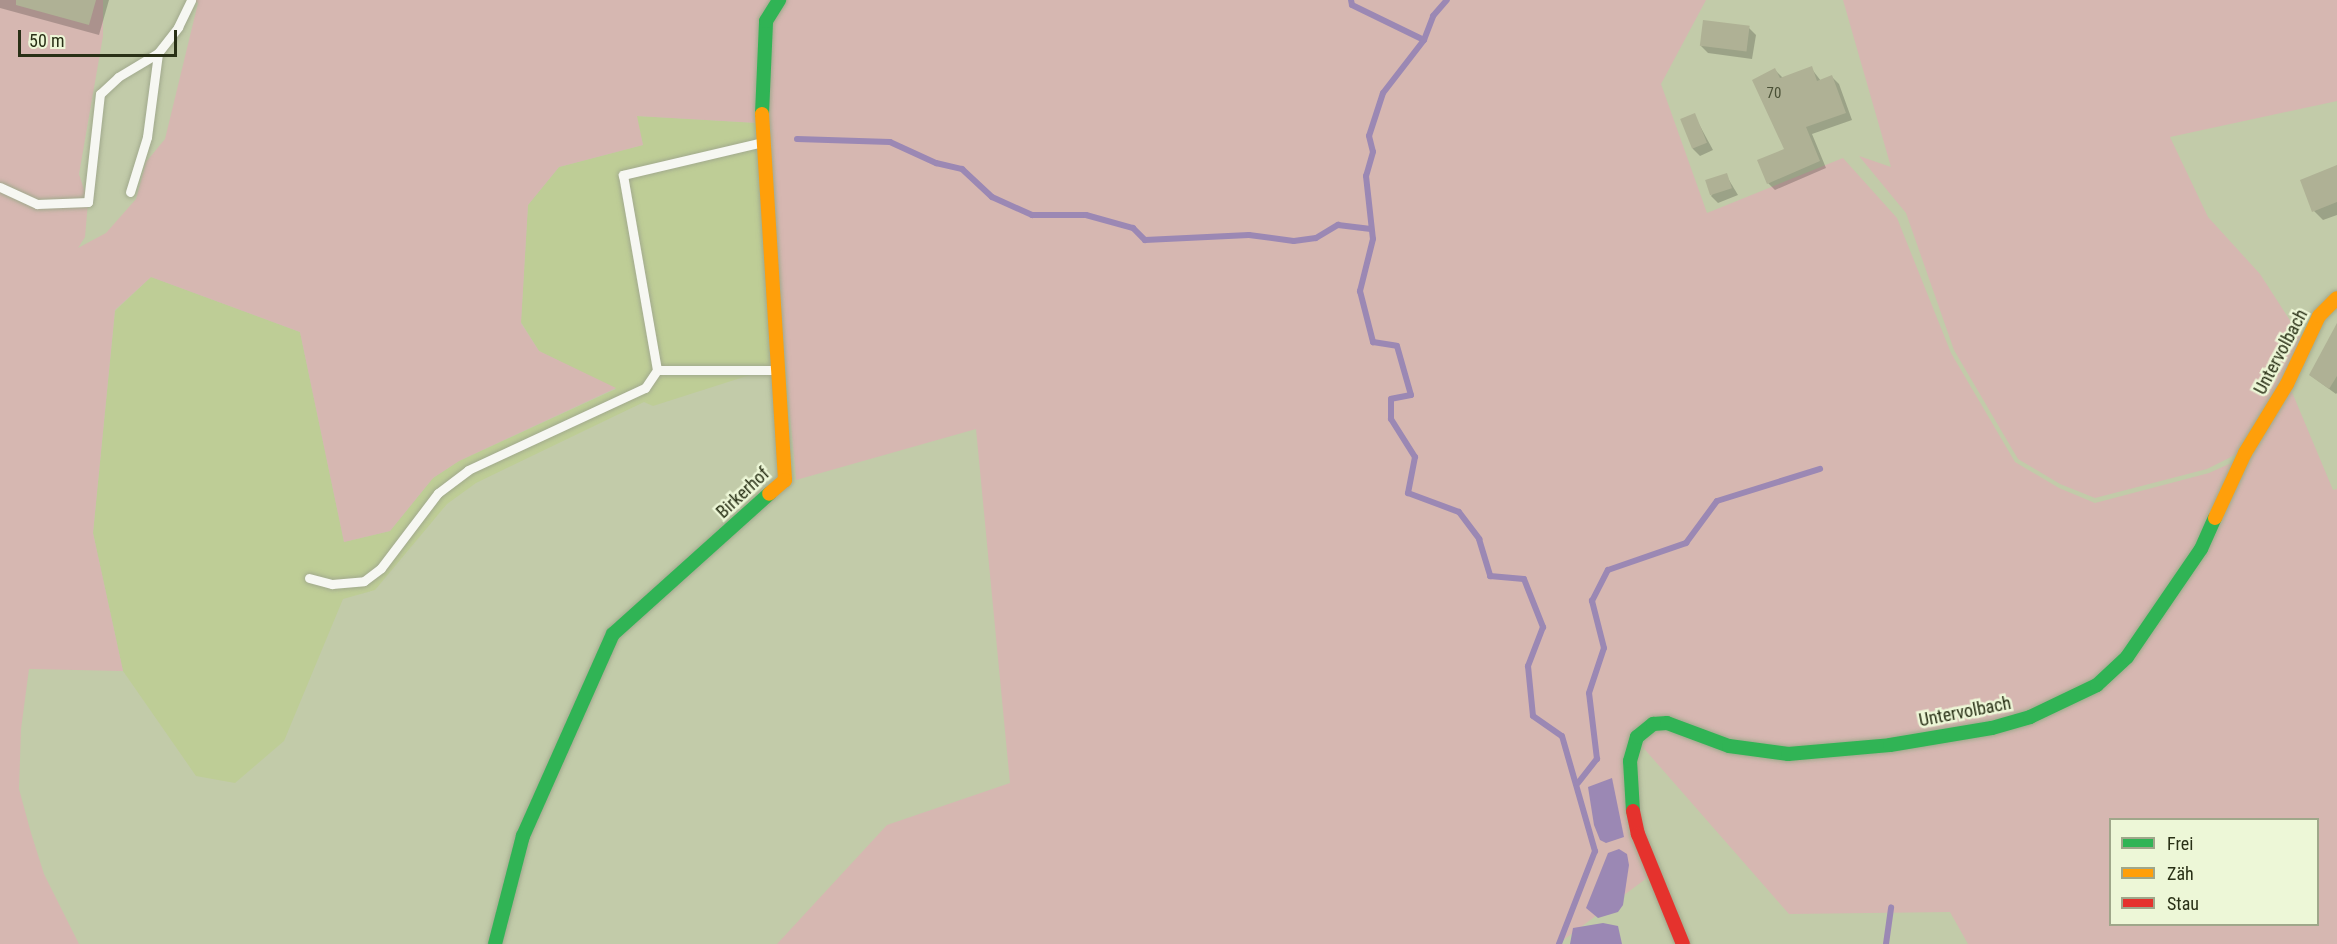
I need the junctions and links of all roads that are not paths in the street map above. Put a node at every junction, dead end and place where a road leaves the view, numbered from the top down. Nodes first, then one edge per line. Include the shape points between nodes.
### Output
1 (191, 0) edge
2 (779, 0) edge
3 (158, 53) junction
4 (761, 142) junction
5 (0, 187) edge
6 (130, 192) dead end
7 (2337, 298) edge
8 (657, 370) junction
9 (779, 370) junction
10 (309, 578) dead end
11 (495, 944) edge
12 (1683, 944) edge

1 - 3 lane via 178,27
2 - 4 street, Birkerhof via 766,21
3 - 5 lane via 118,77 100,94 88,202 37,204
3 - 6 lane via 147,137
4 - 8 lane via 623,175
4 - 9 street, Birkerhof
7 - 12 street, Untervolbach via 2319,316 2287,384 2245,453 2201,549 2127,657 2097,685 2030,717 1992,728 1890,745 1788,754 1729,746 1667,723 1653,724 1641,732 1630,761 1629,794 1652,874
8 - 9 lane
8 - 10 lane via 645,388 468,470 438,493 381,568 364,581 332,584
9 - 11 street, Birkerhof via 785,480 613,634 523,836

